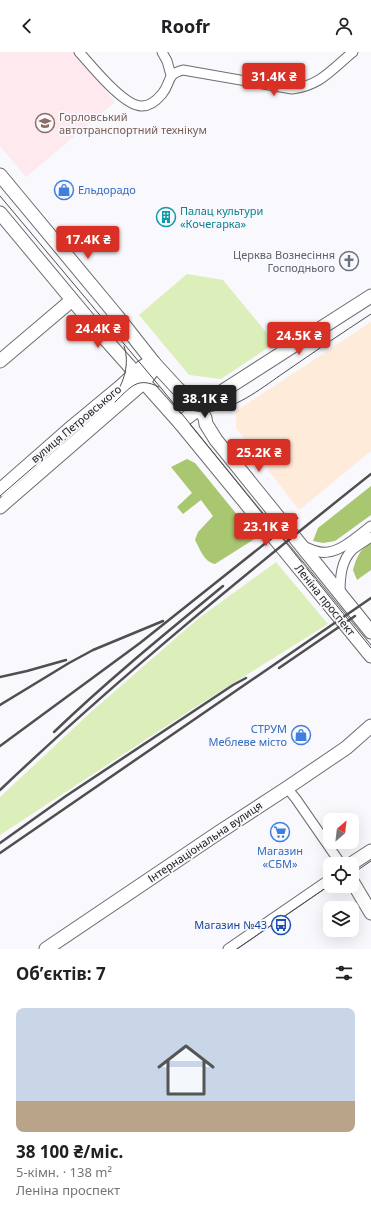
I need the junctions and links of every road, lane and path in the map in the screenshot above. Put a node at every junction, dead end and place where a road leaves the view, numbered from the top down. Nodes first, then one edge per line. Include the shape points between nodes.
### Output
1 (80, 52) edge
2 (162, 52) edge
3 (352, 52) edge
4 (171, 75) junction
5 (0, 175) edge
6 (0, 214) edge
7 (371, 296) edge
8 (72, 300) junction
9 (0, 361) edge
10 (154, 363) junction
11 (140, 378) junction
12 (177, 388) junction
13 (215, 396) junction
14 (202, 413) junction
15 (180, 423) junction
16 (0, 490) edge
17 (0, 507) edge
18 (371, 526) edge
19 (371, 537) edge
20 (301, 545) junction
21 (340, 593) junction
22 (371, 632) edge
23 (371, 656) edge
24 (371, 720) edge
25 (368, 730) edge
26 (287, 788) junction
27 (371, 851) edge
28 (336, 857) edge
29 (359, 859) edge
30 (323, 884) edge
31 (359, 893) edge
32 (371, 913) edge
33 (234, 947) edge
34 (46, 949) edge

1 - 4 street via 119,95 140,107 154,102 163,93
2 - 4 street
3 - 4 street via 321,80 303,88 281,88 183,70
5 - 10 main road, Леніна проспект
6 - 8 main road, Леніна проспект
7 - 13 main road
8 - 9 main road
8 - 11 main road, Леніна проспект
10 - 11 main road, вулиця Петровського via 147,364
10 - 12 main road, Леніна проспект
11 - 15 main road, Леніна проспект
11 - 16 main road, вулиця Петровського via 73,426
11 - 17 main road, вулиця Петровського
12 - 13 main road via 198,400 207,400
12 - 14 main road, Леніна проспект
13 - 14 main road
14 - 15 main road
14 - 20 main road, Леніна проспект via 216,440
15 - 23 main road, Леніна проспект
18 - 20 street via 343,546 328,552 315,551
19 - 21 street via 353,550 344,562
20 - 21 main road, Леніна проспект
21 - 22 main road, Леніна проспект
24 - 25 main road
25 - 26 main road, Інтернаціональна вулиця
26 - 28 street
26 - 34 main road, Інтернаціональна вулиця
27 - 29 main road
30 - 33 street
31 - 32 main road

